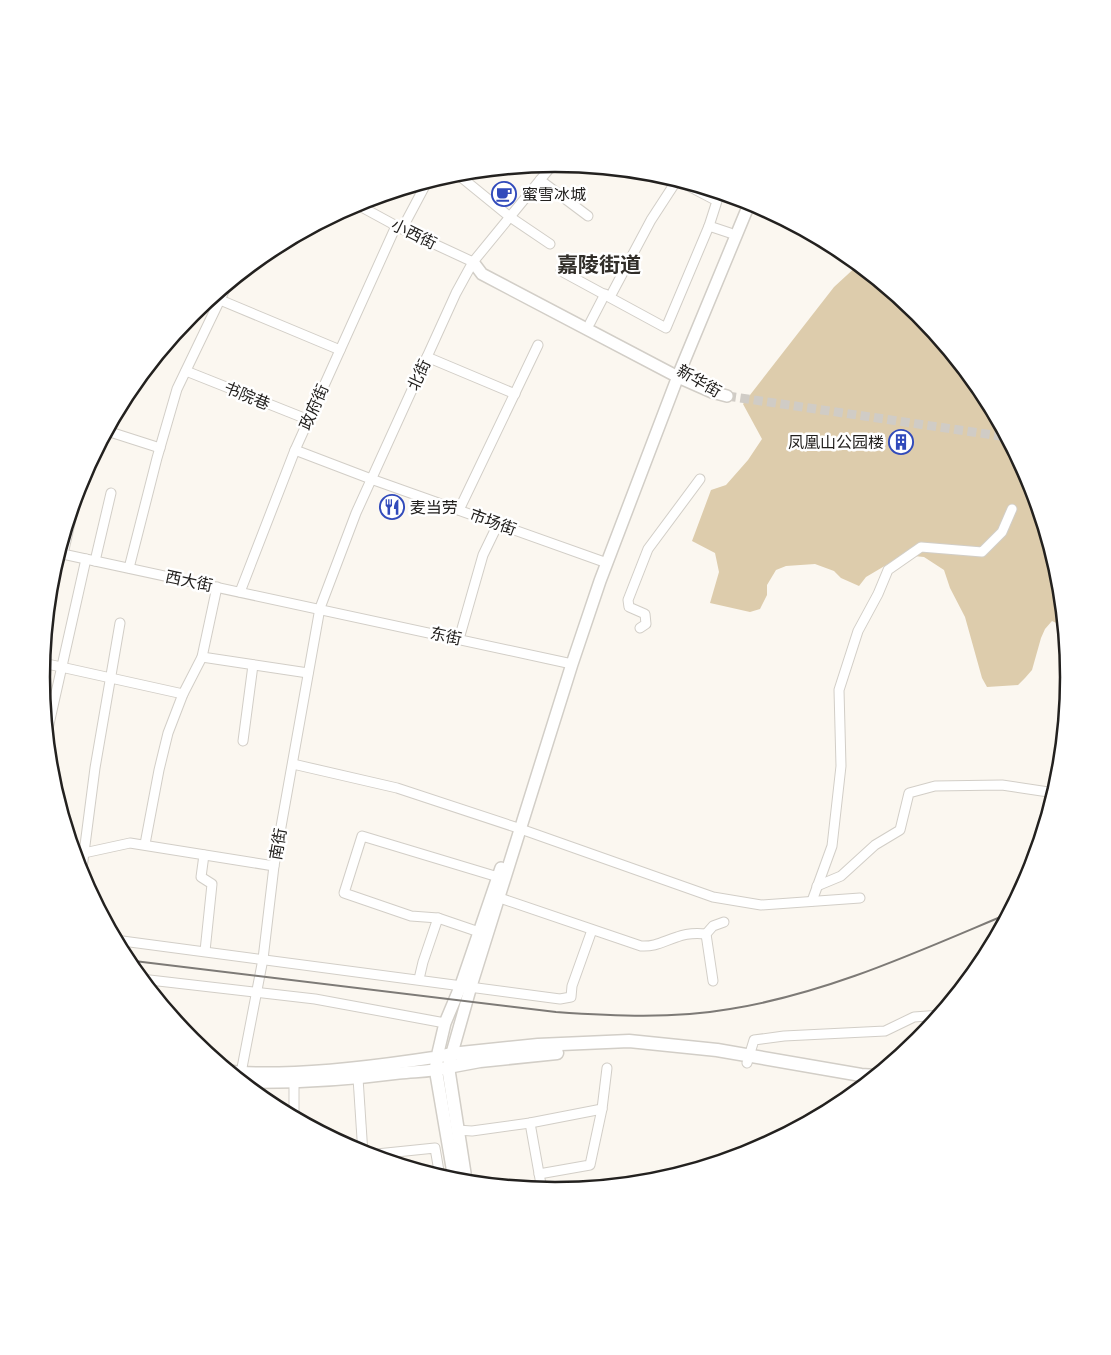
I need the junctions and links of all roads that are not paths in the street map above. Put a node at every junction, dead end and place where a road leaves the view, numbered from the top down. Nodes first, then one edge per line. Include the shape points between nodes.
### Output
1 (547, 172) edge
2 (468, 180) edge
3 (540, 180) junction
4 (672, 186) edge
5 (422, 190) edge
6 (705, 195) edge
7 (740, 207) edge
8 (365, 209) edge
9 (747, 209) edge
10 (588, 216) dead end
11 (510, 217) junction
12 (709, 226) junction
13 (399, 227) junction
14 (730, 233) junction
15 (550, 244) dead end
16 (472, 262) junction
17 (560, 271) dead end
18 (608, 296) junction
19 (219, 300) edge
20 (213, 305) edge
21 (590, 323) junction
22 (538, 345) dead end
23 (340, 350) junction
24 (427, 357) junction
25 (186, 371) junction
26 (676, 372) junction
27 (514, 394) junction
28 (309, 420) junction
29 (114, 433) edge
30 (160, 448) junction
31 (295, 450) junction
32 (371, 479) junction
33 (700, 479) dead end
34 (111, 493) dead end
35 (1012, 509) dead end
36 (459, 510) junction
37 (498, 524) junction
38 (65, 555) edge
39 (91, 560) junction
40 (604, 562) junction
41 (129, 568) junction
42 (217, 588) junction
43 (240, 592) junction
44 (320, 608) junction
45 (120, 623) dead end
46 (640, 628) dead end
47 (459, 639) junction
48 (202, 657) junction
49 (569, 663) junction
50 (50, 665) edge
51 (253, 665) junction
52 (62, 667) junction
53 (308, 673) junction
54 (111, 678) junction
55 (183, 694) junction
56 (51, 714) edge
57 (243, 740) dead end
58 (292, 764) junction
59 (1048, 792) edge
60 (518, 828) junction
61 (145, 844) junction
62 (84, 853) junction
63 (204, 854) junction
64 (83, 858) edge
65 (274, 866) junction
66 (498, 877) junction
67 (818, 886) junction
68 (500, 898) junction
69 (860, 898) dead end
70 (812, 901) junction
71 (438, 918) junction
72 (724, 922) dead end
73 (592, 930) junction
74 (479, 932) junction
75 (706, 934) junction
76 (125, 941) edge
77 (205, 952) junction
78 (263, 959) junction
79 (419, 979) junction
80 (151, 981) edge
81 (713, 981) dead end
82 (466, 986) junction
83 (257, 993) junction
84 (931, 1016) edge
85 (445, 1023) junction
86 (451, 1054) junction
87 (437, 1057) junction
88 (748, 1060) junction
89 (607, 1068) dead end
90 (442, 1069) junction
91 (241, 1073) edge
92 (867, 1075) edge
93 (246, 1077) edge
94 (358, 1078) junction
95 (248, 1079) edge
96 (860, 1081) edge
97 (294, 1083) junction
98 (602, 1109) junction
99 (294, 1110) edge
100 (530, 1123) junction
101 (454, 1135) junction
102 (362, 1145) edge
103 (385, 1153) edge
104 (439, 1169) edge
105 (455, 1173) edge
106 (464, 1174) edge
107 (539, 1174) junction
108 (541, 1183) edge

1 - 3 street, 北街
2 - 11 street
3 - 10 street
3 - 11 street, 北街
4 - 18 street
5 - 13 street, 政府街
6 - 12 street via 717,201
7 - 14 main road
8 - 13 street, 小西街
9 - 26 main road
11 - 15 street
11 - 16 street, 北街
12 - 14 street
12 - 18 street via 666,328
13 - 16 street, 小西街
13 - 23 street, 政府街
14 - 26 main road
16 - 21 main road, 新华街
16 - 24 street, 北街
16 - 26 main road, 新华街 via 482,274
17 - 18 street
18 - 21 street
19 - 23 street
20 - 25 street
21 - 26 main road, 新华街
22 - 27 street
23 - 28 street, 政府街
24 - 27 street
24 - 32 street, 北街
25 - 28 street, 书院巷
25 - 30 street via 177,389
26 - 40 main road
27 - 36 street
28 - 31 street, 政府街
29 - 30 street
30 - 41 street
31 - 32 street, 市场街
31 - 43 street, 政府街
32 - 36 street, 市场街
32 - 44 street, 北街
33 - 46 street via 648,549 628,600 629,607 645,614 646,624
34 - 39 street
35 - 67 street via 1002,532 982,552 921,547 888,570 858,631 839,690 841,766 832,846
36 - 37 street, 市场街
37 - 40 street, 市场街
37 - 47 street via 483,555
38 - 39 street, 西大街
39 - 41 street, 西大街
39 - 52 street
40 - 49 main road
41 - 42 street, 西大街
42 - 43 street, 西大街
42 - 48 street
43 - 44 street, 西大街
44 - 47 street, 东街
44 - 53 street, 南街
45 - 54 street
47 - 49 street, 东街
48 - 51 street
48 - 55 street
49 - 60 main road
50 - 52 street
51 - 53 street
51 - 57 street
52 - 54 street
52 - 56 street
53 - 58 street, 南街
54 - 55 street
54 - 62 street
55 - 61 street via 168,733
58 - 60 street via 397,788
58 - 65 street, 南街
59 - 67 street via 1002,785 935,786 909,792 900,830 875,844 841,876
60 - 66 main road
60 - 68 main road
60 - 70 street via 713,897 761,904
61 - 62 street via 130,843
61 - 63 street
62 - 64 street
63 - 65 street
63 - 77 street via 201,877 212,884
65 - 78 street, 南街
66 - 71 street via 362,836 344,893 412,916
66 - 74 main road
67 - 70 street
68 - 73 street
68 - 82 main road
69 - 70 street
71 - 74 street
71 - 79 street
72 - 75 street via 713,926
73 - 75 street via 646,946 693,933
73 - 82 street via 571,997 548,999
74 - 82 main road
75 - 81 street
76 - 77 street
77 - 78 street
78 - 79 street
78 - 83 street, 南街
79 - 82 street
80 - 83 street
82 - 85 main road
82 - 86 main road
83 - 85 street via 315,999
83 - 91 street, 南街
84 - 88 street via 914,1017 885,1031 754,1040
85 - 87 main road
86 - 87 highway
86 - 88 highway via 629,1041 718,1050
86 - 90 main road
87 - 90 highway
87 - 93 main road via 358,1069
88 - 90 highway via 629,1049 480,1061
88 - 92 highway
88 - 96 highway
89 - 98 street
90 - 94 main road
90 - 101 highway
94 - 97 main road
94 - 102 street
95 - 97 main road
97 - 99 street
98 - 100 street
98 - 107 street via 590,1165
100 - 101 street
100 - 107 street
101 - 105 highway
101 - 106 highway
103 - 104 street via 435,1148
107 - 108 street

